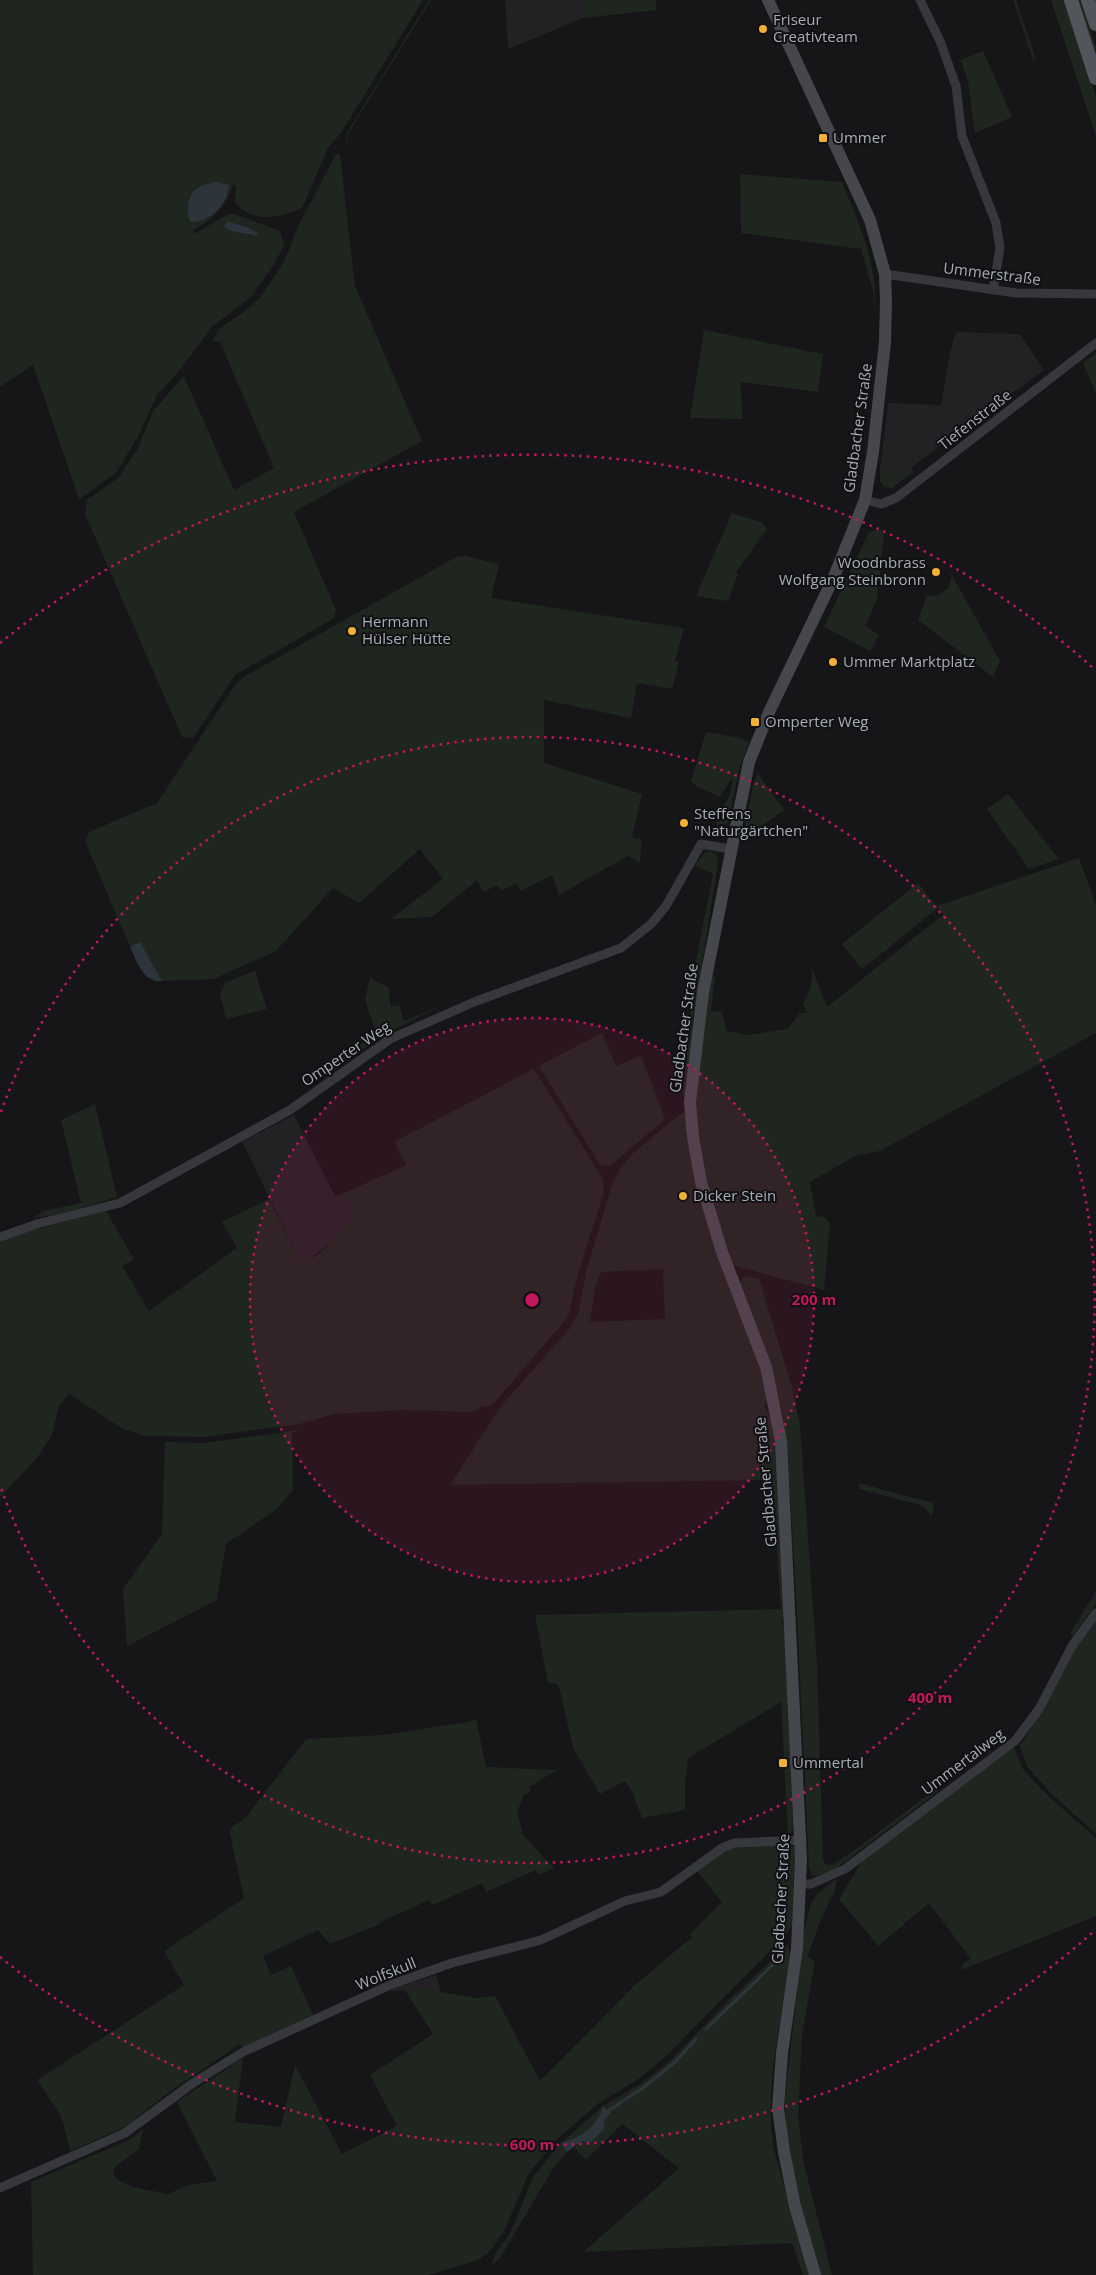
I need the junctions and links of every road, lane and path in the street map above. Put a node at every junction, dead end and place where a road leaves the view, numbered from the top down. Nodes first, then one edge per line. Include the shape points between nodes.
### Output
1 (768, 0) edge
2 (920, 0) edge
3 (1071, 0) edge
4 (1088, 0) edge
5 (1096, 24) edge
6 (1096, 78) edge
7 (885, 274) junction
8 (993, 290) junction
9 (1096, 294) edge
10 (1096, 342) edge
11 (865, 500) junction
12 (730, 848) junction
13 (0, 1237) edge
14 (1096, 1613) edge
15 (802, 1840) junction
16 (801, 1884) junction
17 (0, 2188) edge
18 (815, 2275) edge

1 - 7 main road, Gladbacher Straße via 870,220
2 - 8 street via 940,41 956,86 962,136 996,223 1000,248
3 - 6 main road
4 - 5 main road
7 - 8 street, Ummerstraße
7 - 11 main road, Gladbacher Straße via 885,342
8 - 9 street, Ummerstraße via 1025,294
10 - 11 street, Tiefenstraße via 896,498 881,504
11 - 12 main road, Gladbacher Straße via 833,579 748,762
12 - 13 street, Omperter Weg via 701,844 666,906 651,924 621,948 474,1002 390,1039 290,1110 120,1202
12 - 15 main road, Gladbacher Straße via 703,992 690,1102 701,1182 722,1252 766,1367 781,1441
14 - 16 street, Ummertalweg via 1072,1646 1039,1710 1015,1741 845,1869 811,1884
15 - 16 main road, Gladbacher Straße
15 - 17 street, Wolfskull via 734,1843 722,1848 661,1892 626,1901 541,1940 390,1985 243,2052 193,2083 125,2133
16 - 18 main road, Gladbacher Straße via 797,1948 782,2053 778,2108 795,2206

